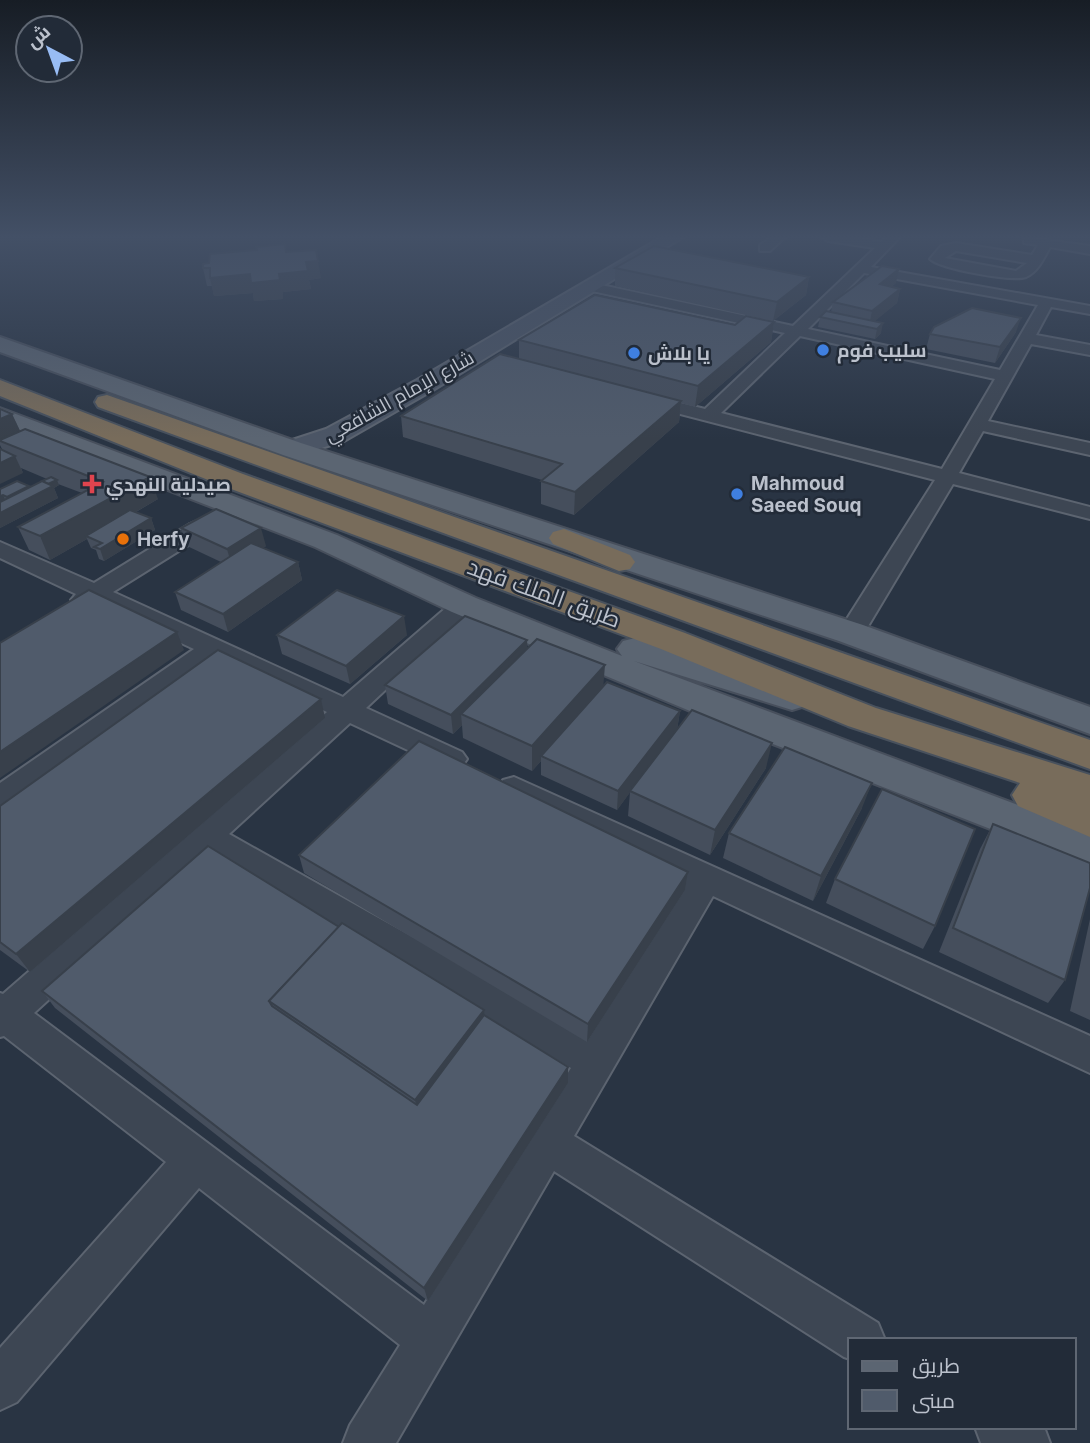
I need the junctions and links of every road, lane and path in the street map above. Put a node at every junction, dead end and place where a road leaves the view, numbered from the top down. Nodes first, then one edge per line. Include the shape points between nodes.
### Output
1 (522, 304) edge
2 (562, 304) edge
3 (673, 304) edge
4 (824, 304) edge
5 (1046, 304) edge
6 (1060, 304) edge
7 (1090, 310) edge
8 (797, 331) junction
9 (472, 333) dead end
10 (1027, 338) junction
11 (0, 346) edge
12 (1090, 350) edge
13 (471, 356) junction
14 (0, 362) edge
15 (497, 362) edge
16 (1006, 376) junction
17 (393, 377) dead end
18 (425, 385) junction
19 (0, 387) edge
20 (370, 391) dead end
21 (629, 396) edge
22 (0, 416) edge
23 (708, 416) junction
24 (978, 424) junction
25 (1090, 449) edge
26 (276, 454) junction
27 (947, 477) junction
28 (236, 494) junction
29 (1090, 513) edge
30 (564, 538) junction
31 (326, 541) junction
32 (0, 549) edge
33 (94, 593) junction
34 (464, 605) junction
35 (59, 615) edge
36 (851, 633) junction
37 (213, 648) junction
38 (348, 710) junction
39 (862, 717) junction
40 (1090, 721) edge
41 (1031, 734) junction
42 (1090, 755) edge
43 (1090, 791) edge
44 (0, 799) edge
45 (1090, 820) edge
46 (207, 836) junction
47 (1090, 850) edge
48 (706, 877) junction
49 (2, 1015) edge
50 (1090, 1055) edge
51 (596, 1062) junction
52 (547, 1143) junction
53 (196, 1160) junction
54 (858, 1338) edge
55 (431, 1339) junction
56 (0, 1385) edge
57 (1003, 1429) edge
58 (368, 1443) edge
59 (1025, 1443) edge

1 - 9 main road, شارع الإمام الشافعي
2 - 13 main road, شارع الإمام الشافعي
3 - 8 street
4 - 8 street
5 - 10 street
6 - 7 street
8 - 16 street
8 - 23 street
10 - 12 street
10 - 16 street
11 - 26 main road
13 - 15 street
13 - 18 main road, شارع الإمام الشافعي
14 - 26 highway, طريق الملك فهد
16 - 24 street
17 - 18 main road
18 - 26 main road, شارع الإمام الشافعي via 335,435
19 - 28 highway, طريق الملك فهد
20 - 26 main road, شارع الإمام الشافعي
21 - 23 street
22 - 28 main road via 35,438
23 - 27 street
24 - 25 street
24 - 27 street
26 - 30 main road
26 - 41 highway, طريق الملك فهد
27 - 29 street
27 - 36 street
28 - 31 main road
28 - 33 street via 198,529
28 - 39 highway, طريق الملك فهد via 673,641
30 - 36 main road
30 - 41 highway
31 - 34 main road
31 - 39 main road via 672,662
32 - 33 street
33 - 35 street
33 - 37 street
34 - 38 street
34 - 47 main road via 727,712
36 - 40 main road
37 - 38 street
37 - 44 street
38 - 46 street
38 - 48 street
39 - 43 highway, طريق الملك فهد
39 - 45 highway
41 - 42 highway, طريق الملك فهد
46 - 49 street
46 - 51 street
48 - 50 street
48 - 51 street
49 - 53 street
51 - 52 street
52 - 54 street
52 - 55 street
53 - 55 street
53 - 56 street
55 - 58 street
57 - 59 street

